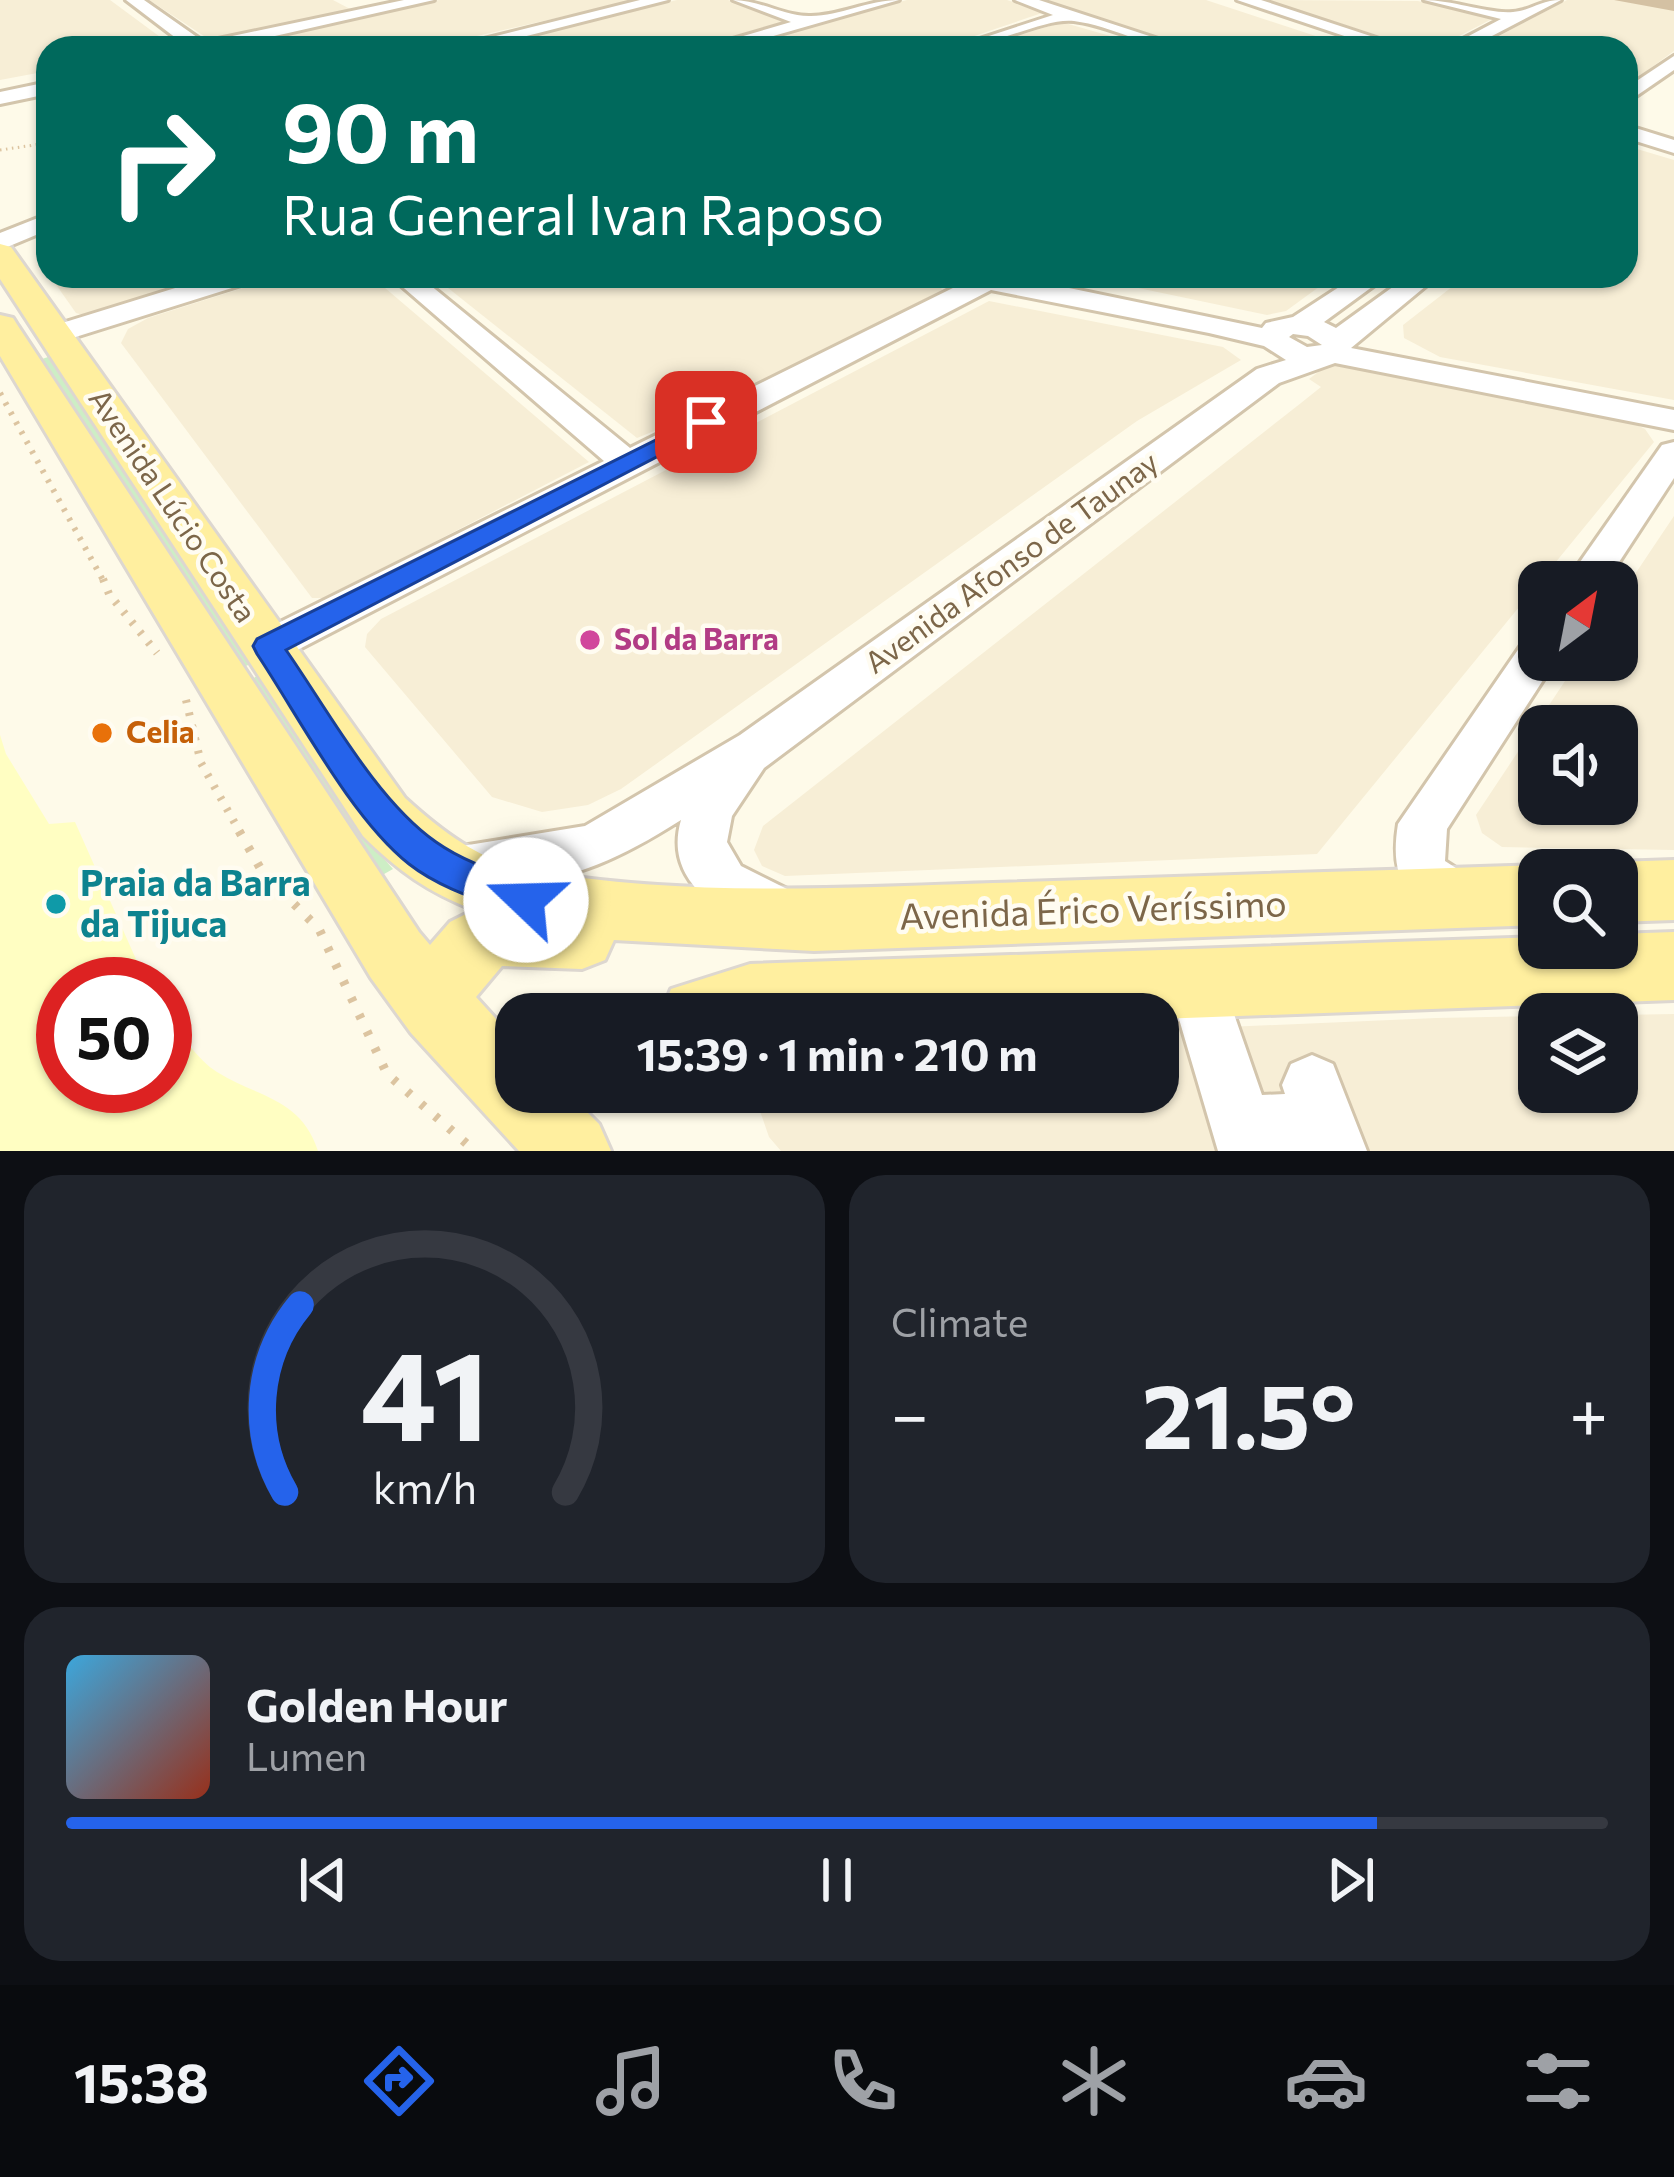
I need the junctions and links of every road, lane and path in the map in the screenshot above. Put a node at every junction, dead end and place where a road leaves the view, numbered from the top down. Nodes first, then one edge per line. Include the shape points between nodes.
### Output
1 (134, 0) edge
2 (347, 0) edge
3 (426, 0) edge
4 (660, 0) edge
5 (741, 0) edge
6 (890, 0) edge
7 (1023, 0) edge
8 (1221, 0) edge
9 (1245, 0) edge
10 (1432, 0) edge
11 (1553, 0) edge
12 (370, 11) junction
13 (1070, 15) junction
14 (1518, 18) junction
15 (808, 22) junction
16 (184, 36) edge
17 (255, 36) edge
18 (508, 36) edge
19 (756, 36) edge
20 (1001, 36) edge
21 (1138, 36) edge
22 (1330, 36) edge
23 (1360, 36) edge
24 (1480, 36) edge
25 (1674, 61) edge
26 (36, 81) edge
27 (0, 88) edge
28 (1638, 88) edge
29 (1674, 89) edge
30 (36, 90) edge
31 (0, 98) edge
32 (1638, 117) edge
33 (1638, 130) edge
34 (1674, 142) edge
35 (36, 145) edge
36 (0, 150) edge
37 (36, 208) edge
38 (0, 214) edge
39 (36, 226) edge
40 (0, 242) edge
41 (0, 254) edge
42 (204, 288) edge
43 (417, 288) edge
44 (966, 288) edge
45 (1035, 288) edge
46 (1357, 288) edge
47 (1410, 288) edge
48 (0, 326) edge
49 (56, 334) junction
50 (1280, 344) junction
51 (1332, 350) junction
52 (0, 393) edge
53 (1674, 408) edge
54 (1674, 419) edge
55 (1674, 452) edge
56 (626, 462) junction
57 (1600, 561) edge
58 (267, 646) junction
59 (162, 658) dead end
60 (1519, 681) edge
61 (178, 686) dead end
62 (756, 749) junction
63 (452, 872) junction
64 (1674, 890) edge
65 (1638, 891) edge
66 (1518, 896) edge
67 (1458, 898) junction
68 (646, 914) junction
69 (814, 920) junction
70 (1674, 966) edge
71 (1197, 985) junction
72 (942, 993) edge
73 (474, 1034) edge
74 (1324, 1119) edge
75 (1245, 1139) edge
76 (476, 1151) edge
77 (572, 1151) edge

1 - 16 street
2 - 12 street
3 - 12 street
4 - 18 street
5 - 15 street
6 - 15 street
7 - 13 street
8 - 22 street
9 - 23 street
10 - 14 street
11 - 14 street
12 - 17 street
13 - 20 street
13 - 21 street
14 - 24 street
15 - 19 street
25 - 28 street
26 - 27 street
29 - 32 street
30 - 31 street
33 - 34 street
35 - 36 path
37 - 38 street
39 - 40 street
41 - 49 main road, Avenida Lúcio Costa
42 - 49 street
43 - 56 street
44 - 56 street
45 - 50 street
46 - 50 street, Avenida Afonso de Taunay
47 - 51 street, Avenida Afonso de Taunay
48 - 73 main road, Avenida Lúcio Costa via 382,934
49 - 58 main road, Avenida Lúcio Costa
50 - 51 street, Avenida Afonso de Taunay
50 - 51 street via 1323,331
50 - 62 street, Avenida Afonso de Taunay
51 - 53 street
51 - 54 street
52 - 59 path via 109,594
55 - 57 street
56 - 58 street
58 - 63 main road, Avenida Lúcio Costa via 384,817
60 - 67 street via 1423,824 1418,860 1427,878
61 - 76 path via 201,764 263,873 319,929 387,1074
62 - 63 street, Avenida Afonso de Taunay via 601,843
62 - 69 street, Avenida Afonso de Taunay via 710,808 704,859 740,899
63 - 68 main road, Avenida Lúcio Costa via 526,900
64 - 65 main road
66 - 67 main road, Avenida Érico Veríssimo
67 - 69 main road, Avenida Érico Veríssimo
68 - 69 main road, Avenida Érico Veríssimo
68 - 73 main road via 593,938 533,930 475,942 451,966
70 - 71 main road
71 - 72 main road
71 - 75 street
73 - 77 main road, Avenida Lúcio Costa
74 - 75 street

